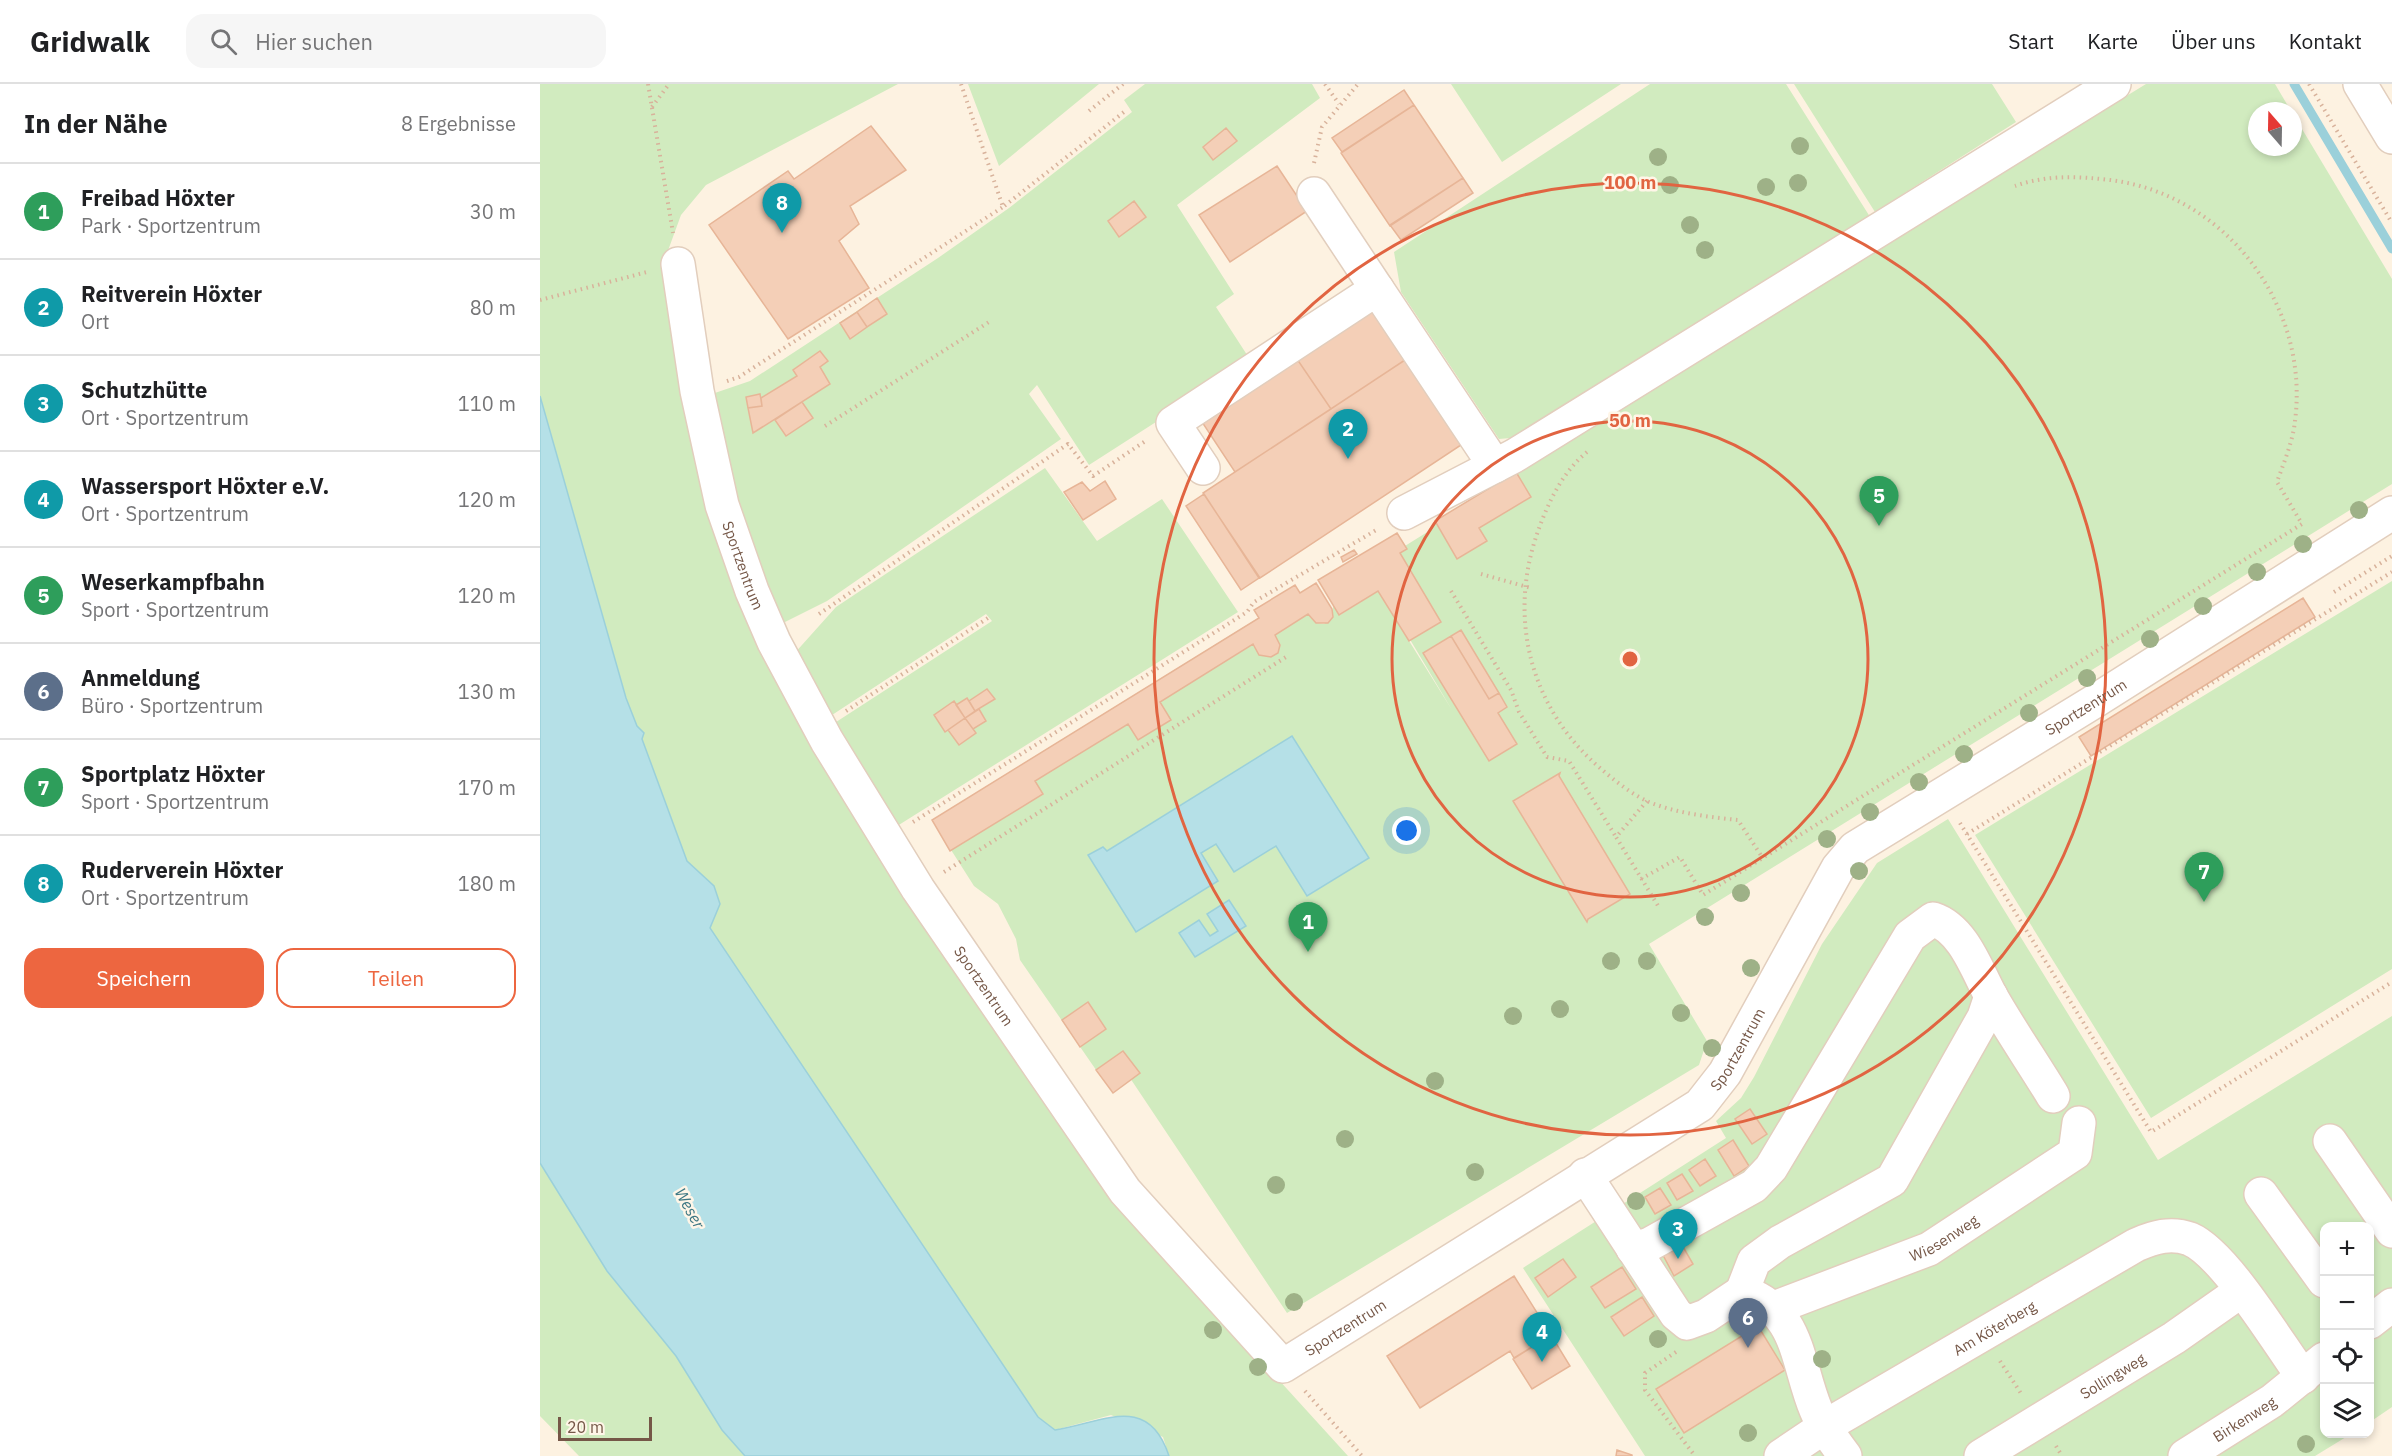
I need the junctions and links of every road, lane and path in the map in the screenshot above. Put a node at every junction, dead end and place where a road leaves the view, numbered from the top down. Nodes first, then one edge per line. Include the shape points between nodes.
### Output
1 (648, 84) edge
2 (669, 84) edge
3 (961, 84) edge
4 (1123, 84) edge
5 (1325, 84) edge
6 (1358, 84) edge
7 (2114, 84) edge
8 (2309, 84) edge
9 (2360, 84) edge
10 (1339, 104) junction
11 (652, 107) junction
12 (1089, 111) dead end
13 (1124, 112) dead end
14 (2392, 137) edge
15 (2010, 188) dead end
16 (1314, 194) joint
17 (1003, 207) junction
18 (2392, 223) edge
19 (678, 264) junction
20 (1377, 289) junction
21 (540, 300) edge
22 (989, 322) dead end
23 (698, 391) junction
24 (1173, 423) junction
25 (825, 426) dead end
26 (1591, 448) dead end
27 (1495, 466) junction
28 (1203, 468) dead end
29 (1404, 513) joint
30 (2392, 513) edge
31 (2392, 556) edge
32 (2392, 572) edge
33 (1481, 574) dead end
34 (1524, 586) junction
35 (1531, 588) dead end
36 (1451, 591) dead end
37 (2334, 592) dead end
38 (819, 614) dead end
39 (991, 616) dead end
40 (1286, 657) dead end
41 (820, 728) junction
42 (1647, 801) junction
43 (1969, 817) dead end
44 (1967, 834) junction
45 (1616, 837) junction
46 (887, 838) junction
47 (1762, 857) junction
48 (1641, 879) junction
49 (918, 889) junction
50 (1660, 909) dead end
51 (2392, 982) edge
52 (1991, 996) junction
53 (2053, 1096) dead end
54 (2079, 1123) dead end
55 (2330, 1142) dead end
56 (1585, 1175) junction
57 (2260, 1194) dead end
58 (2392, 1231) edge
59 (1633, 1249) junction
60 (2321, 1276) edge
61 (2241, 1291) junction
62 (1742, 1292) junction
63 (2392, 1305) edge
64 (1774, 1308) junction
65 (2374, 1319) edge
66 (1687, 1323) junction
67 (1283, 1366) junction
68 (2314, 1368) edge
69 (1824, 1427) junction
70 (1362, 1456) edge
71 (1695, 1456) edge
72 (1781, 1456) edge
73 (1845, 1456) edge
74 (1981, 1456) edge
75 (2185, 1456) edge

1 - 11 path
2 - 11 path
3 - 17 path
4 - 12 path
5 - 10 path
6 - 10 path
7 - 27 street
8 - 18 path
9 - 14 street
10 - 16 path via 1322,127 1312,171
11 - 19 path
13 - 17 path
15 - 47 path via 2029,181 2073,176 2126,182 2158,191 2201,213 2237,243 2265,279 2284,318 2296,373 2295,421 2277,482 2302,524
16 - 20 street
17 - 23 path via 739,377
19 - 21 path
19 - 23 street, Sportzentrum
20 - 24 street
20 - 27 street
22 - 25 path
23 - 41 street, Sportzentrum via 722,505 752,591
24 - 28 street
24 - 38 path via 1093,476 1068,444
26 - 34 path via 1560,484 1543,516
27 - 29 street
29 - 46 path via 1254,602 1247,612
30 - 56 street, Sportzentrum via 1855,848 1838,868 1725,1073 1700,1105
31 - 37 path
32 - 44 path
33 - 34 path
34 - 35 path
34 - 42 path via 1523,620 1540,691 1563,729 1588,758
36 - 45 path via 1547,757 1569,761
39 - 41 path
40 - 49 path
41 - 46 street, Sportzentrum
42 - 45 path
42 - 47 path via 1680,811 1738,820
43 - 44 path via 1960,823
44 - 51 path via 2151,1132
45 - 48 path
46 - 49 street, Sportzentrum
47 - 48 path via 1703,895 1680,857
48 - 50 path
49 - 67 street, Sportzentrum via 1125,1191
52 - 53 street
52 - 59 street via 1980,971 1956,936 1933,919 1910,936 1771,1168 1754,1186 1650,1244
52 - 62 street via 1984,1017 1892,1180 1780,1242 1754,1261
54 - 64 street, Wiesenweg via 2075,1153 1929,1249
55 - 58 street
56 - 59 street
56 - 67 street, Sportzentrum
57 - 60 street
59 - 66 street via 1676,1314
61 - 68 street
61 - 69 street, Am Köterberg via 2206,1248 2188,1238 2168,1235 2136,1245
61 - 74 street, Sollingweg via 2174,1338
62 - 64 street via 1762,1298
62 - 66 street via 1706,1316
63 - 65 street
64 - 69 street via 1789,1328
66 - 71 path via 1690,1343 1645,1373 1645,1389
67 - 70 path
68 - 75 street, Birkenweg via 2272,1401
69 - 72 street, Am Köterberg
69 - 73 street

